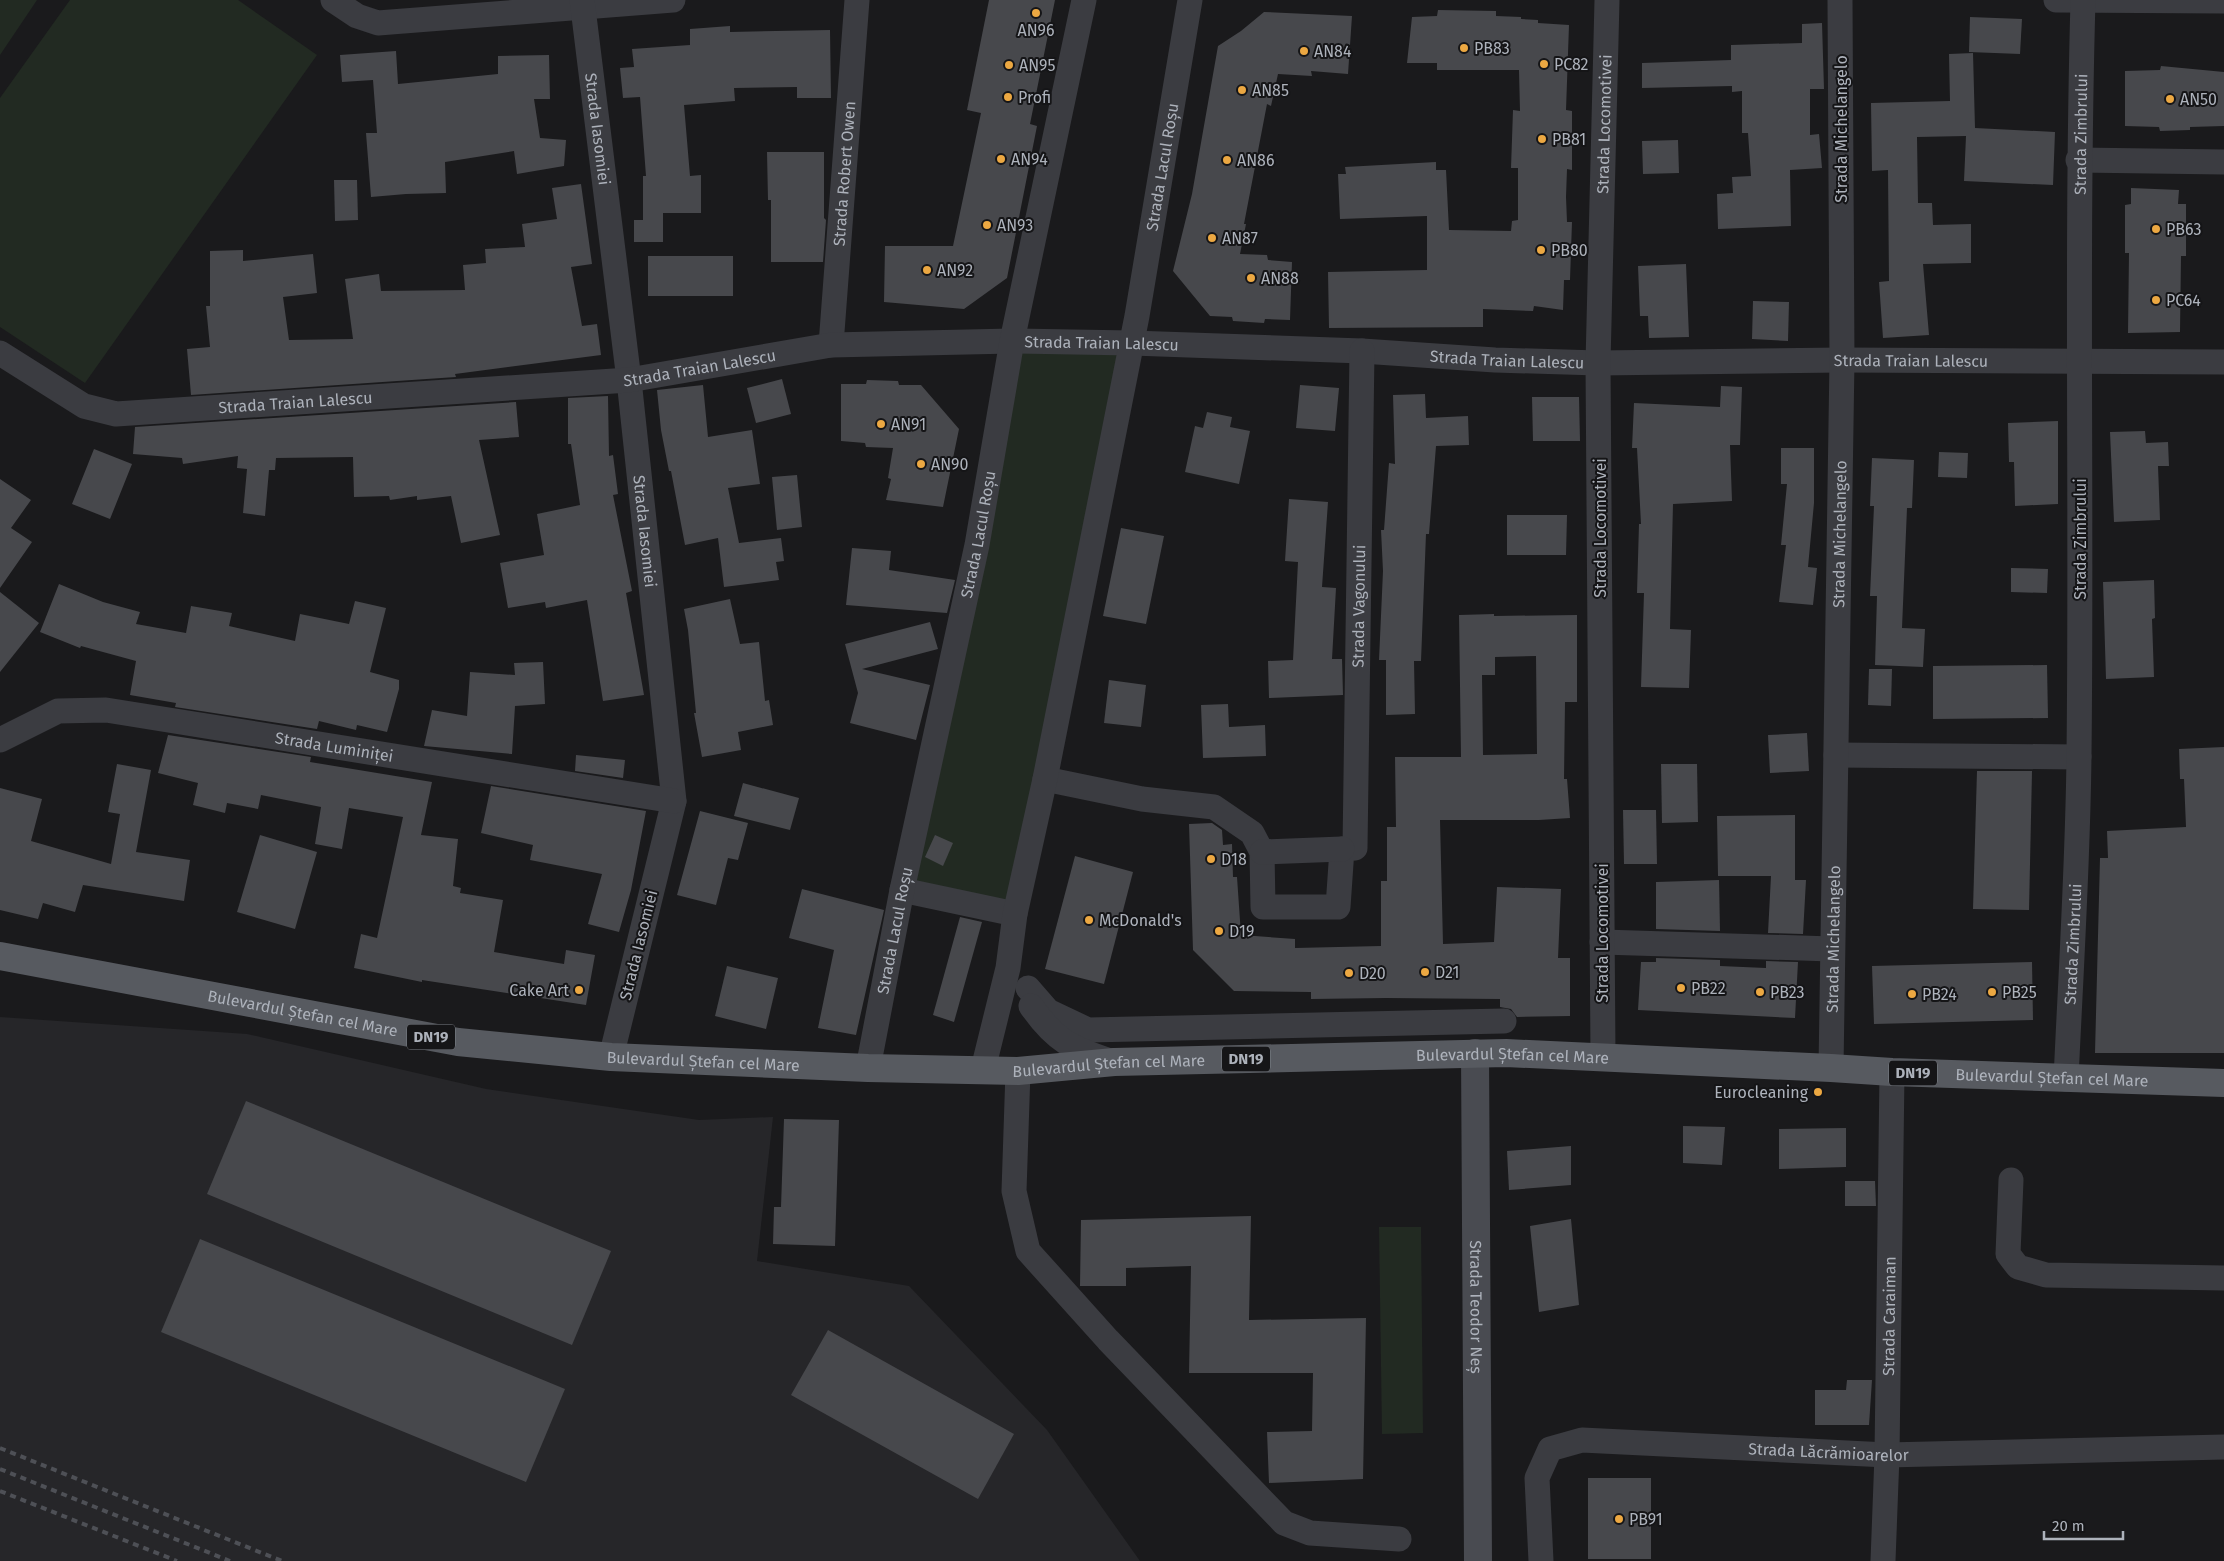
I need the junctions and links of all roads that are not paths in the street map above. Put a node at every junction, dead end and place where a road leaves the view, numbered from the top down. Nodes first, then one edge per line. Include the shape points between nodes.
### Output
1 (333, 0) edge
2 (673, 0) edge
3 (856, 0) edge
4 (1084, 0) edge
5 (1190, 0) edge
6 (1607, 0) edge
7 (1840, 0) edge
8 (2056, 0) edge
9 (2082, 0) edge
10 (2224, 1) edge
11 (583, 3) edge
12 (2078, 160) junction
13 (2224, 162) edge
14 (1012, 341) junction
15 (1132, 343) junction
16 (831, 345) junction
17 (1362, 351) junction
18 (0, 353) edge
19 (1842, 360) junction
20 (2080, 362) junction
21 (2224, 362) edge
22 (1598, 363) junction
23 (629, 380) junction
24 (0, 740) edge
25 (1836, 755) junction
26 (2079, 757) junction
27 (1045, 779) junction
28 (674, 801) junction
29 (1342, 849) junction
30 (1262, 852) junction
31 (902, 890) junction
32 (1015, 914) junction
33 (1602, 942) junction
34 (1832, 949) junction
35 (0, 956) edge
36 (1008, 968) junction
37 (1028, 988) dead end
38 (1504, 1021) dead end
39 (1475, 1053) junction
40 (610, 1056) junction
41 (1603, 1056) junction
42 (1114, 1062) junction
43 (868, 1068) junction
44 (983, 1068) junction
45 (1831, 1068) junction
46 (1018, 1070) junction
47 (1892, 1072) junction
48 (2066, 1079) junction
49 (2224, 1083) edge
50 (2011, 1180) dead end
51 (2224, 1278) edge
52 (2224, 1447) edge
53 (1887, 1455) junction
54 (1399, 1540) dead end
55 (1478, 1561) edge
56 (1541, 1561) edge
57 (1883, 1561) edge

1 - 11 street via 357,16 378,23
2 - 11 street
3 - 16 street, Strada Robert Owen
4 - 14 street, Strada Lacul Roșu
5 - 15 street, Strada Lacul Roșu
6 - 22 street, Strada Locomotivei
7 - 19 street, Strada Michelangelo
8 - 9 street
9 - 10 street
9 - 12 street, Strada Zimbrului
11 - 23 street, Strada Iasomiei
12 - 13 street
12 - 20 street, Strada Zimbrului
14 - 15 street, Strada Traian Lalescu
14 - 16 street, Strada Traian Lalescu
14 - 31 street, Strada Lacul Roșu via 977,544
15 - 17 street, Strada Traian Lalescu
15 - 27 street, Strada Lacul Roșu
16 - 23 street, Strada Traian Lalescu
17 - 22 street, Strada Traian Lalescu
17 - 29 street, Strada Vagonului via 1355,848
18 - 23 street, Strada Traian Lalescu via 84,406 116,414
19 - 20 street, Strada Traian Lalescu
19 - 22 street, Strada Traian Lalescu
19 - 25 street, Strada Michelangelo
20 - 21 street, Strada Traian Lalescu
20 - 26 street, Strada Zimbrului
22 - 33 street, Strada Locomotivei
23 - 28 street, Strada Iasomiei
24 - 28 street, Strada Luminiței via 58,711 106,710
25 - 26 street
25 - 34 street, Strada Michelangelo
26 - 48 street, Strada Zimbrului
27 - 30 street via 1142,799 1214,807 1252,833
27 - 32 street, Strada Lacul Roșu
28 - 40 street, Strada Iasomiei
29 - 30 street
29 - 30 street via 1338,907 1263,907
31 - 32 street
31 - 43 street, Strada Lacul Roșu
32 - 36 street, Strada Lacul Roșu
33 - 34 street
33 - 41 street, Strada Locomotivei
34 - 45 street, Strada Michelangelo
35 - 40 main road, Bulevardul Ștefan cel Mare / DN19 via 458,1042
36 - 42 street via 1032,1008 1063,1042
36 - 44 street, Strada Lacul Roșu
37 - 38 street via 1048,1010 1088,1030
39 - 41 main road, Bulevardul Ștefan cel Mare / DN19
39 - 42 main road, Bulevardul Ștefan cel Mare / DN19
39 - 55 main road, Strada Teodor Neș
40 - 43 main road, Bulevardul Ștefan cel Mare / DN19
41 - 45 main road, Bulevardul Ștefan cel Mare / DN19
42 - 46 main road, Bulevardul Ștefan cel Mare / DN19
43 - 44 main road, Bulevardul Ștefan cel Mare / DN19
44 - 46 main road, Bulevardul Ștefan cel Mare / DN19
45 - 47 main road, Bulevardul Ștefan cel Mare / DN19
46 - 54 street via 1014,1191 1028,1252 1284,1523 1310,1533
47 - 48 main road, Bulevardul Ștefan cel Mare / DN19
47 - 53 street, Strada Caraiman
48 - 49 main road, Bulevardul Ștefan cel Mare / DN19
50 - 51 street via 2008,1254 2018,1266 2046,1275
52 - 53 street, Strada Lăcrămioarelor
53 - 56 street, Strada Lăcrămioarelor via 1582,1440 1550,1449 1536,1478
53 - 57 street, Strada Caraiman

